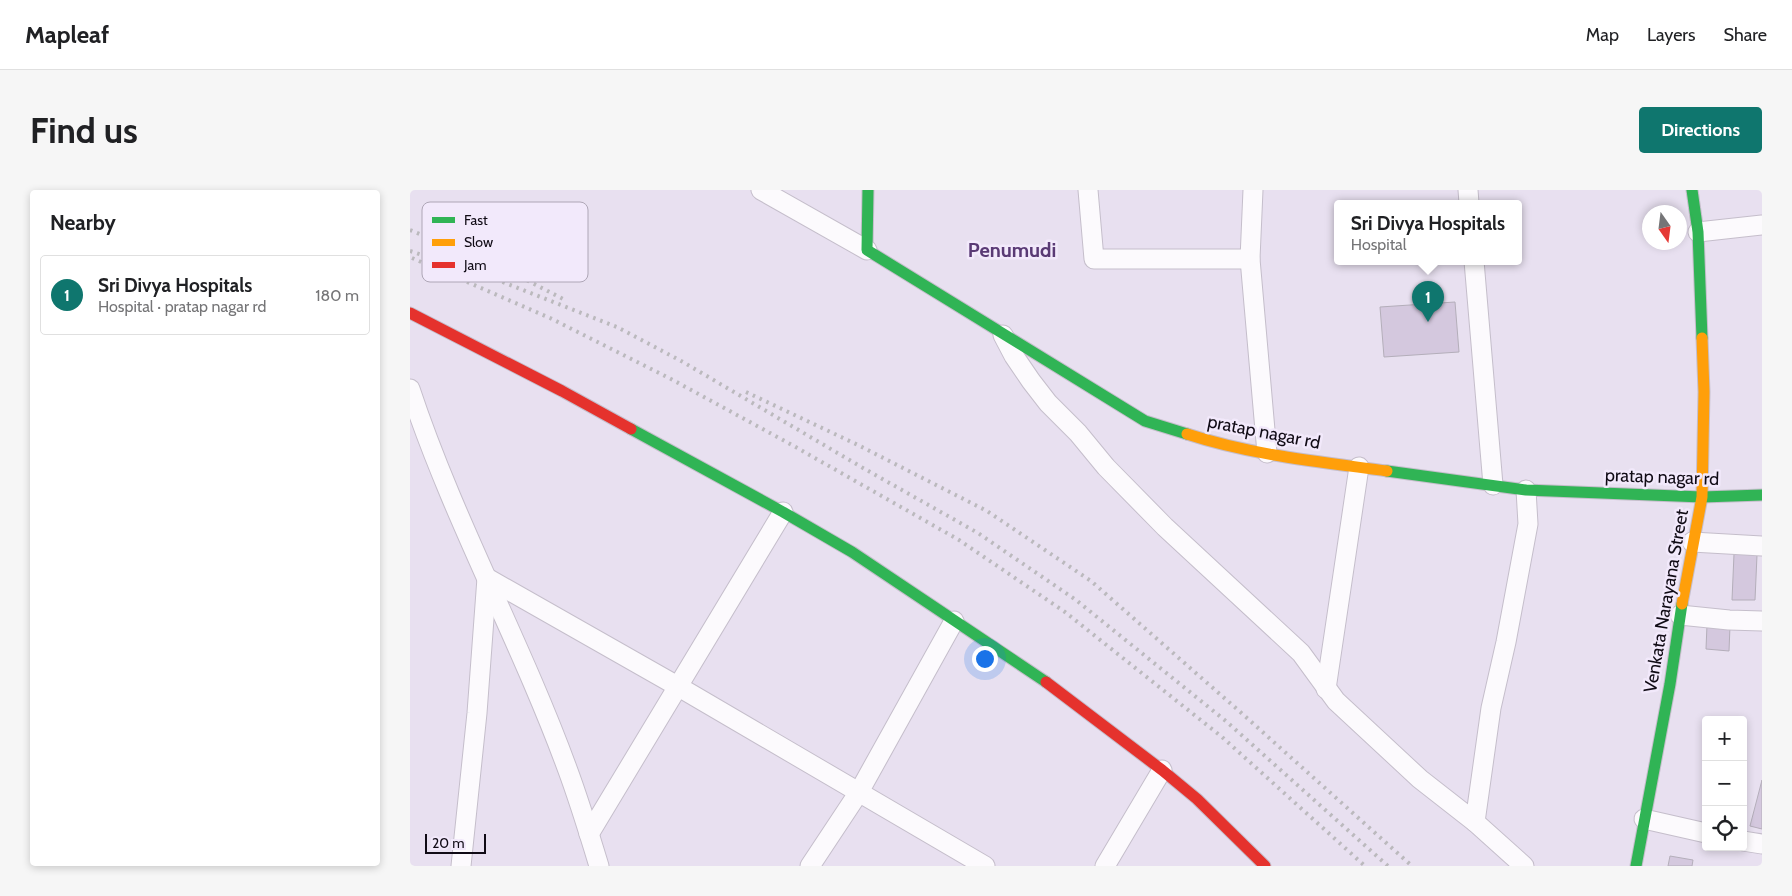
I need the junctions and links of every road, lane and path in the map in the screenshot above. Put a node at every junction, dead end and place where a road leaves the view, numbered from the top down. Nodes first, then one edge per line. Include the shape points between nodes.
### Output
1 (761, 190) edge
2 (868, 190) edge
3 (1088, 190) edge
4 (1253, 190) edge
5 (1692, 190) edge
6 (1762, 225) edge
7 (1698, 232) junction
8 (867, 250) junction
9 (1250, 258) junction
10 (1474, 265) edge
11 (410, 313) edge
12 (1003, 335) junction
13 (410, 389) edge
14 (1268, 452) junction
15 (1359, 467) junction
16 (1493, 485) junction
17 (1526, 490) junction
18 (1762, 495) edge
19 (1702, 497) junction
20 (783, 512) junction
21 (1692, 542) junction
22 (1762, 546) edge
23 (487, 578) junction
24 (1680, 615) junction
25 (954, 621) junction
26 (1762, 621) edge
27 (680, 687) junction
28 (1326, 689) junction
29 (1162, 770) junction
30 (859, 792) junction
31 (1644, 819) junction
32 (1475, 822) junction
33 (1702, 832) edge
34 (589, 834) junction
35 (1747, 842) edge
36 (1762, 844) edge
37 (461, 866) edge
38 (599, 866) edge
39 (810, 866) edge
40 (985, 866) edge
41 (1105, 866) edge
42 (1265, 866) edge
43 (1524, 866) edge
44 (1636, 866) edge

1 - 8 street
2 - 8 street
3 - 9 street via 1094,258
4 - 9 street
5 - 7 street, Venkata Narayana Street
6 - 7 street
7 - 19 street, Venkata Narayana Street via 1704,392
8 - 12 street, pratap nagar rd
9 - 14 street
10 - 16 street
11 - 20 street via 562,391
12 - 14 street, pratap nagar rd via 1145,421 1205,440
12 - 28 street via 1048,403 1106,467 1259,616 1301,652
13 - 23 street via 457,512
14 - 15 street, pratap nagar rd
15 - 16 street, pratap nagar rd
15 - 28 street
16 - 17 street, pratap nagar rd
17 - 19 street, pratap nagar rd
17 - 32 street via 1528,524 1491,708
18 - 19 street, pratap nagar rd
19 - 21 street, Venkata Narayana Street
20 - 25 street via 852,552
20 - 27 street
21 - 22 street
21 - 24 street, Venkata Narayana Street
23 - 27 street
23 - 34 street via 568,768
23 - 37 street
24 - 26 street
24 - 31 street, Venkata Narayana Street
25 - 29 street via 1042,680
25 - 30 street
27 - 30 street
27 - 34 street
28 - 32 street via 1420,779
29 - 41 street
29 - 42 street via 1197,799
30 - 39 street
30 - 40 street
31 - 33 street
31 - 44 street, Venkata Narayana Street
32 - 43 street
34 - 38 street
35 - 36 street

